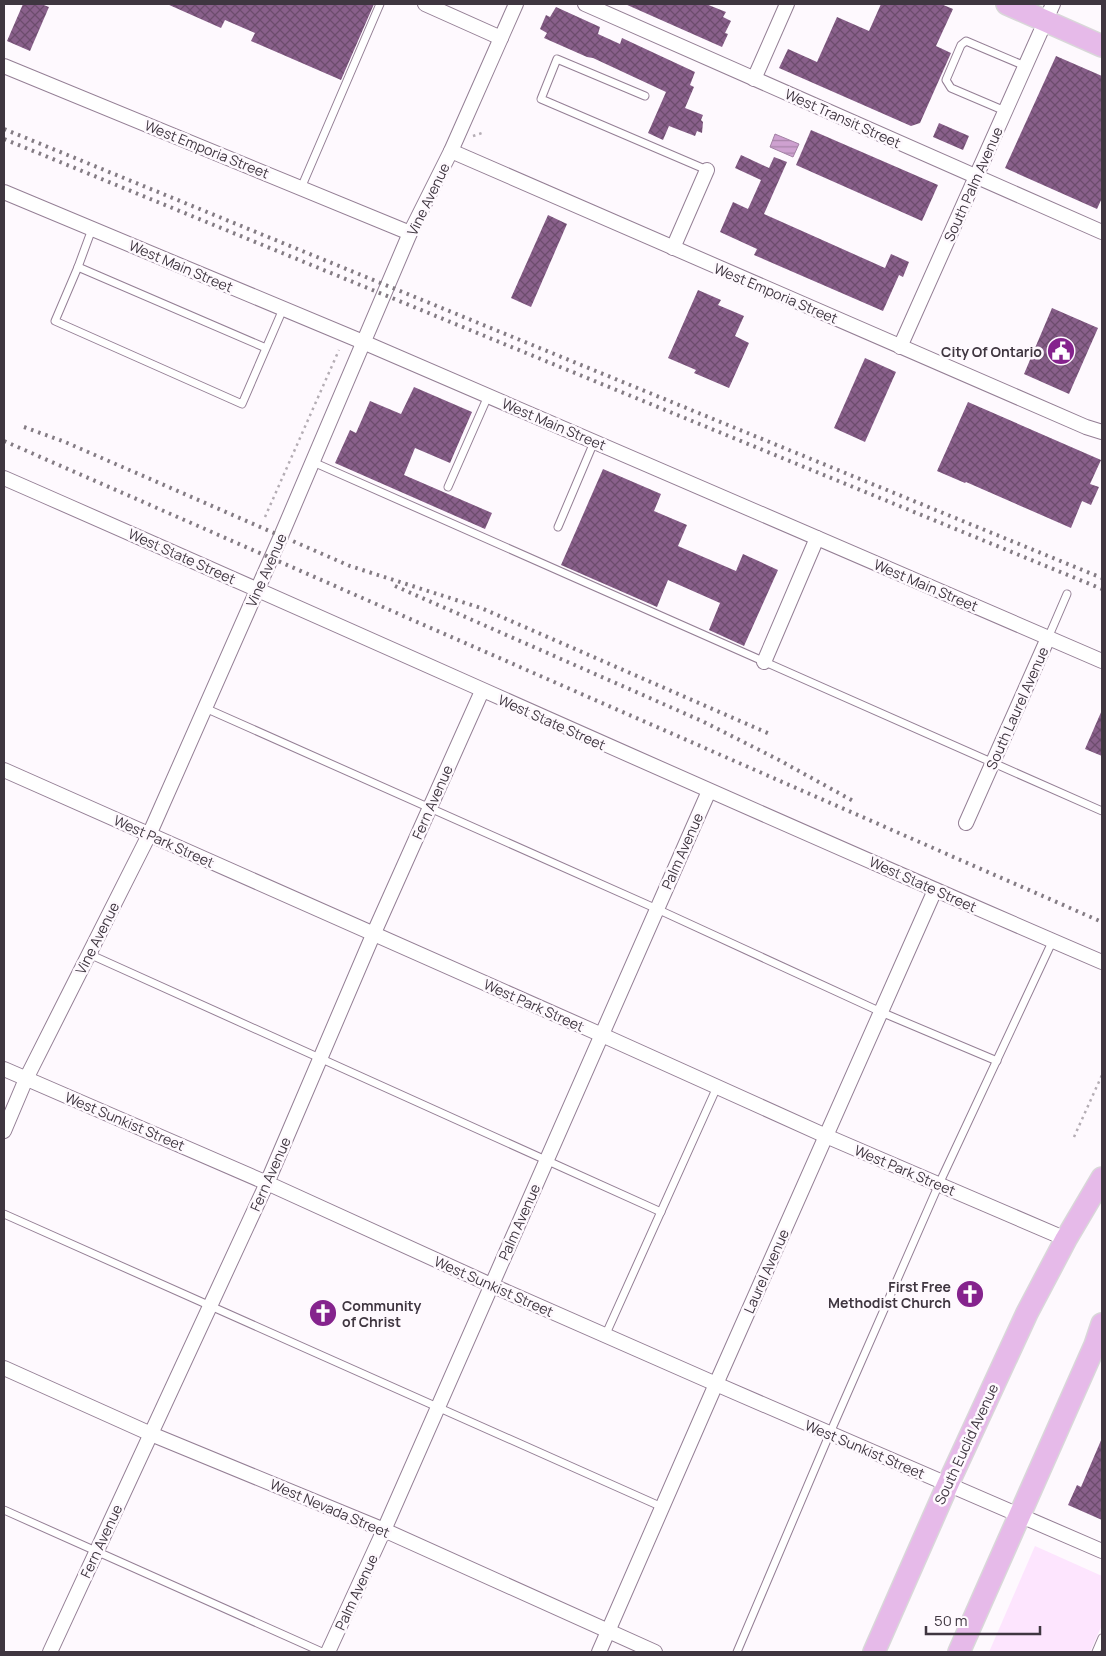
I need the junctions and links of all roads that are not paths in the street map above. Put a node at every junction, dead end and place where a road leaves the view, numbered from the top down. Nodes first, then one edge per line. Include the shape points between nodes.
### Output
1 (380, 4) edge
2 (425, 4) edge
3 (516, 4) edge
4 (585, 4) edge
5 (787, 4) edge
6 (1007, 4) edge
7 (1049, 12) edge
8 (501, 38) junction
9 (1102, 46) edge
10 (4, 66) edge
11 (1025, 66) junction
12 (754, 79) junction
13 (645, 96) dead end
14 (1005, 111) junction
15 (451, 151) junction
16 (707, 170) joint
17 (976, 176) junction
18 (301, 188) junction
19 (4, 192) edge
20 (92, 229) junction
21 (1102, 232) edge
22 (410, 233) junction
23 (673, 248) junction
24 (78, 267) junction
25 (283, 309) junction
26 (364, 342) junction
27 (900, 347) junction
28 (266, 348) junction
29 (488, 396) junction
30 (1102, 432) edge
31 (594, 442) junction
32 (312, 462) junction
33 (4, 478) edge
34 (448, 487) dead end
35 (558, 527) dead end
36 (817, 538) junction
37 (257, 589) junction
38 (1067, 594) dead end
39 (1048, 638) junction
40 (1102, 661) edge
41 (764, 662) junction
42 (482, 691) junction
43 (205, 708) junction
44 (993, 763) junction
45 (4, 770) edge
46 (709, 791) junction
47 (430, 807) junction
48 (1102, 811) edge
49 (966, 823) dead end
50 (149, 835) junction
51 (935, 890) junction
52 (657, 909) junction
53 (373, 935) junction
54 (1053, 940) junction
55 (89, 954) junction
56 (1102, 962) edge
57 (881, 1012) junction
58 (602, 1035) junction
59 (320, 1058) junction
60 (997, 1061) junction
61 (4, 1069) edge
62 (26, 1079) junction
63 (717, 1087) junction
64 (4, 1131) edge
65 (826, 1136) junction
66 (546, 1160) junction
67 (1102, 1178) edge
68 (267, 1183) junction
69 (939, 1184) junction
70 (662, 1212) junction
71 (4, 1214) edge
72 (1066, 1239) junction
73 (491, 1285) junction
74 (210, 1306) junction
75 (1102, 1324) edge
76 (606, 1336) junction
77 (4, 1368) edge
78 (716, 1384) junction
79 (437, 1407) junction
80 (151, 1434) junction
81 (830, 1434) junction
82 (948, 1484) junction
83 (662, 1507) junction
84 (4, 1510) edge
85 (1020, 1515) junction
86 (384, 1530) junction
87 (96, 1552) junction
88 (1102, 1552) edge
89 (609, 1632) junction
90 (1102, 1638) edge
91 (50, 1652) edge
92 (322, 1652) edge
93 (328, 1652) edge
94 (600, 1652) edge
95 (655, 1652) edge
96 (737, 1652) edge
97 (874, 1652) edge
98 (959, 1652) edge
99 (1096, 1652) edge

1 - 18 lane
2 - 8 street
3 - 8 street, Vine Avenue
4 - 12 street, West Transit Street
5 - 12 street
6 - 7 main road
7 - 9 main road
7 - 11 street, South Palm Avenue
8 - 15 street, Vine Avenue
10 - 18 street, West Emporia Street
11 - 14 street, South Palm Avenue
11 - 14 lane via 966,40 961,45 946,80 951,88
12 - 17 street, West Transit Street
13 - 16 lane via 557,59 540,98
14 - 17 street, South Palm Avenue
15 - 22 street, Vine Avenue
15 - 23 street, West Emporia Street
16 - 23 street
17 - 21 street, West Transit Street
17 - 27 street, South Palm Avenue
18 - 22 street, West Emporia Street
19 - 20 street, West Main Street
20 - 24 lane
20 - 25 street, West Main Street
22 - 26 street, Vine Avenue
23 - 27 street, West Emporia Street
24 - 28 lane
24 - 28 lane via 55,321 242,404
25 - 26 street, West Main Street
25 - 28 lane
26 - 29 street, West Main Street
26 - 32 street, Vine Avenue
27 - 30 street, West Emporia Street via 1086,428
29 - 31 street, West Main Street
29 - 34 lane
31 - 35 lane
31 - 36 street, West Main Street
32 - 37 street, Vine Avenue
32 - 41 lane
33 - 37 street, West State Street
36 - 39 street, West Main Street
36 - 41 street
37 - 42 street, West State Street
37 - 43 street, Vine Avenue
38 - 39 lane, South Laurel Avenue
39 - 40 street, West Main Street
39 - 44 street, South Laurel Avenue
41 - 44 lane
42 - 46 street, West State Street
42 - 47 street, Fern Avenue
43 - 47 lane
43 - 50 street, Vine Avenue
44 - 48 lane
44 - 49 street, South Laurel Avenue
45 - 50 street, West Park Street
46 - 51 street, West State Street
46 - 52 street, Palm Avenue
47 - 52 lane
47 - 53 street, Fern Avenue
50 - 53 street, West Park Street
50 - 55 street, Vine Avenue
51 - 54 street, West State Street
51 - 57 street, Laurel Avenue
52 - 57 lane
52 - 58 street, Palm Avenue
53 - 58 street, West Park Street
53 - 59 street, Fern Avenue
54 - 56 street, West State Street
54 - 60 lane
55 - 59 lane
55 - 62 street, Vine Avenue
57 - 60 lane
57 - 65 street, Laurel Avenue
58 - 63 street, West Park Street
58 - 66 street, Palm Avenue
59 - 66 lane
59 - 68 street, Fern Avenue
60 - 69 lane
61 - 62 street, West Sunkist Street
62 - 64 street, Vine Avenue
62 - 68 street, West Sunkist Street
63 - 65 street, West Park Street
63 - 70 lane
65 - 69 street, West Park Street
65 - 78 street, Laurel Avenue
66 - 70 lane
66 - 73 street, Palm Avenue
67 - 72 main road, South Euclid Avenue
68 - 73 street, West Sunkist Street
68 - 74 street, Fern Avenue
69 - 72 street, West Park Street
69 - 81 lane
70 - 76 lane
71 - 74 lane
72 - 82 main road, South Euclid Avenue via 1027,1313
73 - 76 street, West Sunkist Street
73 - 79 street, Palm Avenue
74 - 79 lane
74 - 80 street, Fern Avenue
75 - 85 main road
76 - 78 street, West Sunkist Street
77 - 80 street, West Nevada Street
78 - 81 street, West Sunkist Street
78 - 83 street, Laurel Avenue
79 - 83 lane
79 - 86 street, Palm Avenue
80 - 86 street, West Nevada Street
80 - 87 street, Fern Avenue
81 - 82 street, West Sunkist Street
81 - 96 lane
82 - 85 street, West Sunkist Street
82 - 97 main road, South Euclid Avenue
83 - 89 street, Laurel Avenue
84 - 87 lane
85 - 88 street, West Sunkist Street
85 - 98 main road
86 - 89 street, West Nevada Street
86 - 93 street, Palm Avenue
87 - 91 street, Fern Avenue
87 - 92 lane
89 - 94 street, Laurel Avenue
89 - 95 street, West Nevada Street
90 - 99 lane

